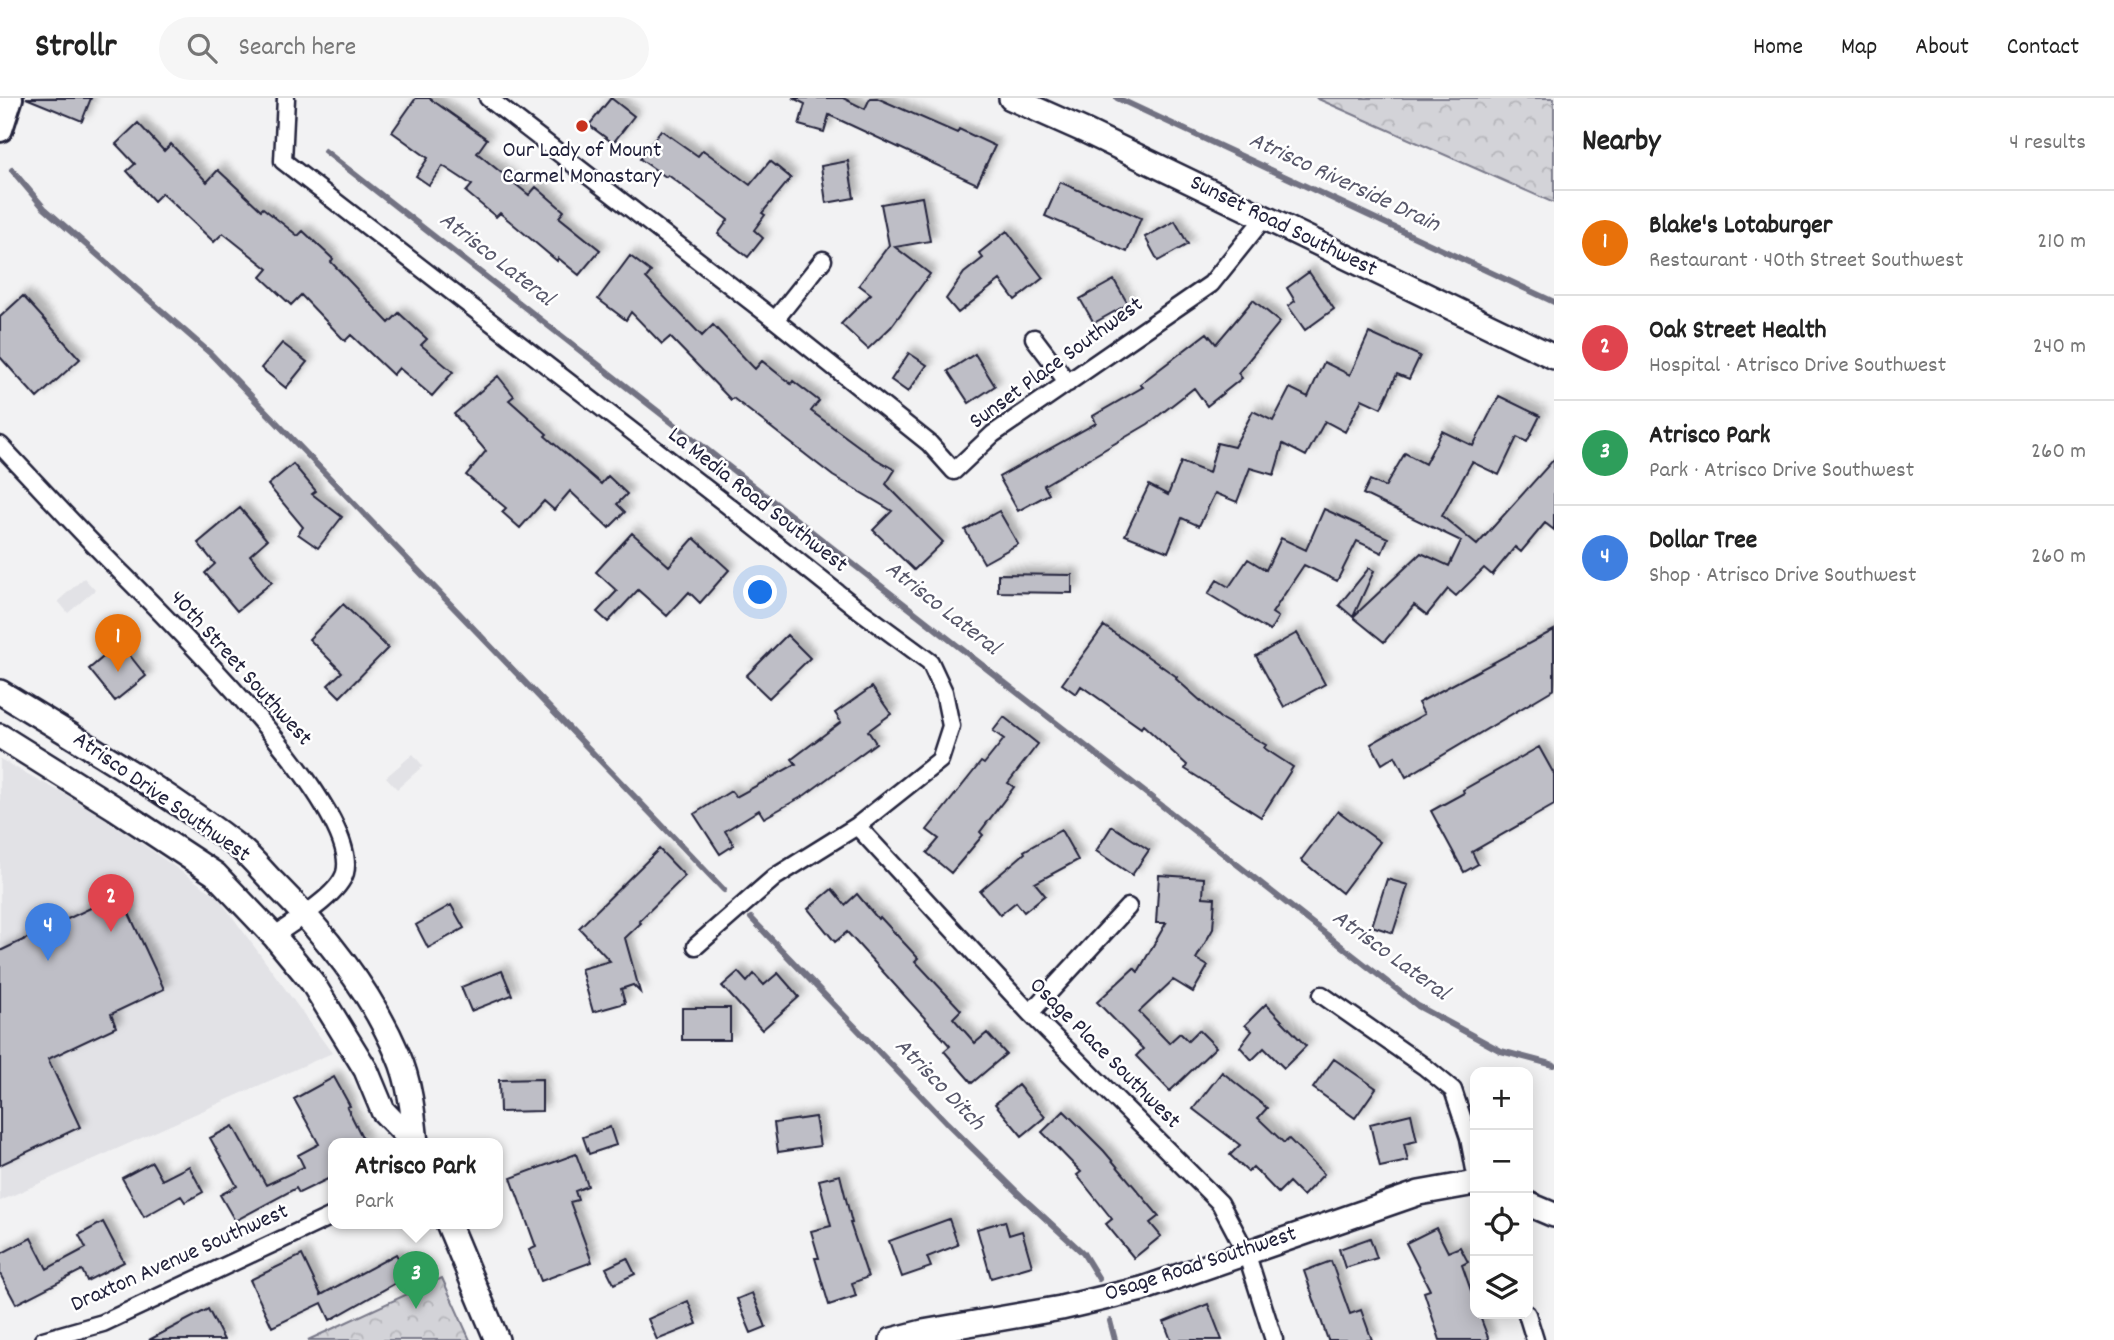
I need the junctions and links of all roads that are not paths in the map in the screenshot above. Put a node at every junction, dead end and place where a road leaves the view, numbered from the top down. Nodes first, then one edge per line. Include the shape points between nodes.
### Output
1 (10, 98) edge
2 (286, 98) edge
3 (488, 98) edge
4 (1011, 98) edge
5 (0, 129) edge
6 (1264, 218) junction
7 (823, 260) dead end
8 (775, 320) junction
9 (1034, 338) dead end
10 (1554, 357) edge
11 (1068, 383) junction
12 (0, 445) edge
13 (0, 692) edge
14 (0, 736) edge
15 (857, 826) junction
16 (1128, 907) dead end
17 (304, 913) junction
18 (274, 936) junction
19 (696, 946) dead end
20 (1322, 995) dead end
21 (1030, 1013) junction
22 (410, 1138) edge
23 (415, 1138) edge
24 (1470, 1144) edge
25 (1470, 1184) edge
26 (1533, 1206) edge
27 (1554, 1215) edge
28 (328, 1218) edge
29 (451, 1229) edge
30 (1246, 1252) junction
31 (1529, 1319) edge
32 (43, 1340) edge
33 (497, 1340) edge
34 (892, 1340) edge
35 (1274, 1340) edge
36 (1535, 1340) edge

1 - 5 main road
2 - 15 street, La Media Road Southwest via 282,161 930,662 944,692 951,726 940,760
3 - 8 street, Sunset Place Southwest
4 - 6 main road, Sunset Road Southwest
6 - 10 main road, Sunset Road Southwest
6 - 11 street, Sunset Place Southwest via 1211,284
7 - 8 street
8 - 11 street, Sunset Place Southwest via 929,443 954,471 993,434
9 - 11 street
12 - 17 street, 40th Street Southwest via 221,676 301,771 339,833 346,856 344,874 335,890
13 - 17 main road, Atrisco Drive Southwest via 138,777 242,850
14 - 18 main road, Atrisco Drive Southwest via 215,874
15 - 19 street, La Media Road Southwest via 775,877
15 - 21 street, Osage Place Southwest
16 - 21 street
17 - 18 street, 40th Street Southwest
17 - 23 main road, Atrisco Drive Southwest via 345,963 398,1056 411,1100
18 - 22 main road, Atrisco Drive Southwest via 312,982 366,1070 383,1111
20 - 24 street via 1454,1090
21 - 30 street, Osage Place Southwest via 1220,1203
25 - 30 main road, Osage Road Southwest via 1419,1193
26 - 27 main road
28 - 32 street, Draxton Avenue Southwest via 103,1323
29 - 33 main road
30 - 34 main road, Osage Road Southwest via 1142,1289
30 - 35 street, Osage Place Southwest
31 - 36 street

